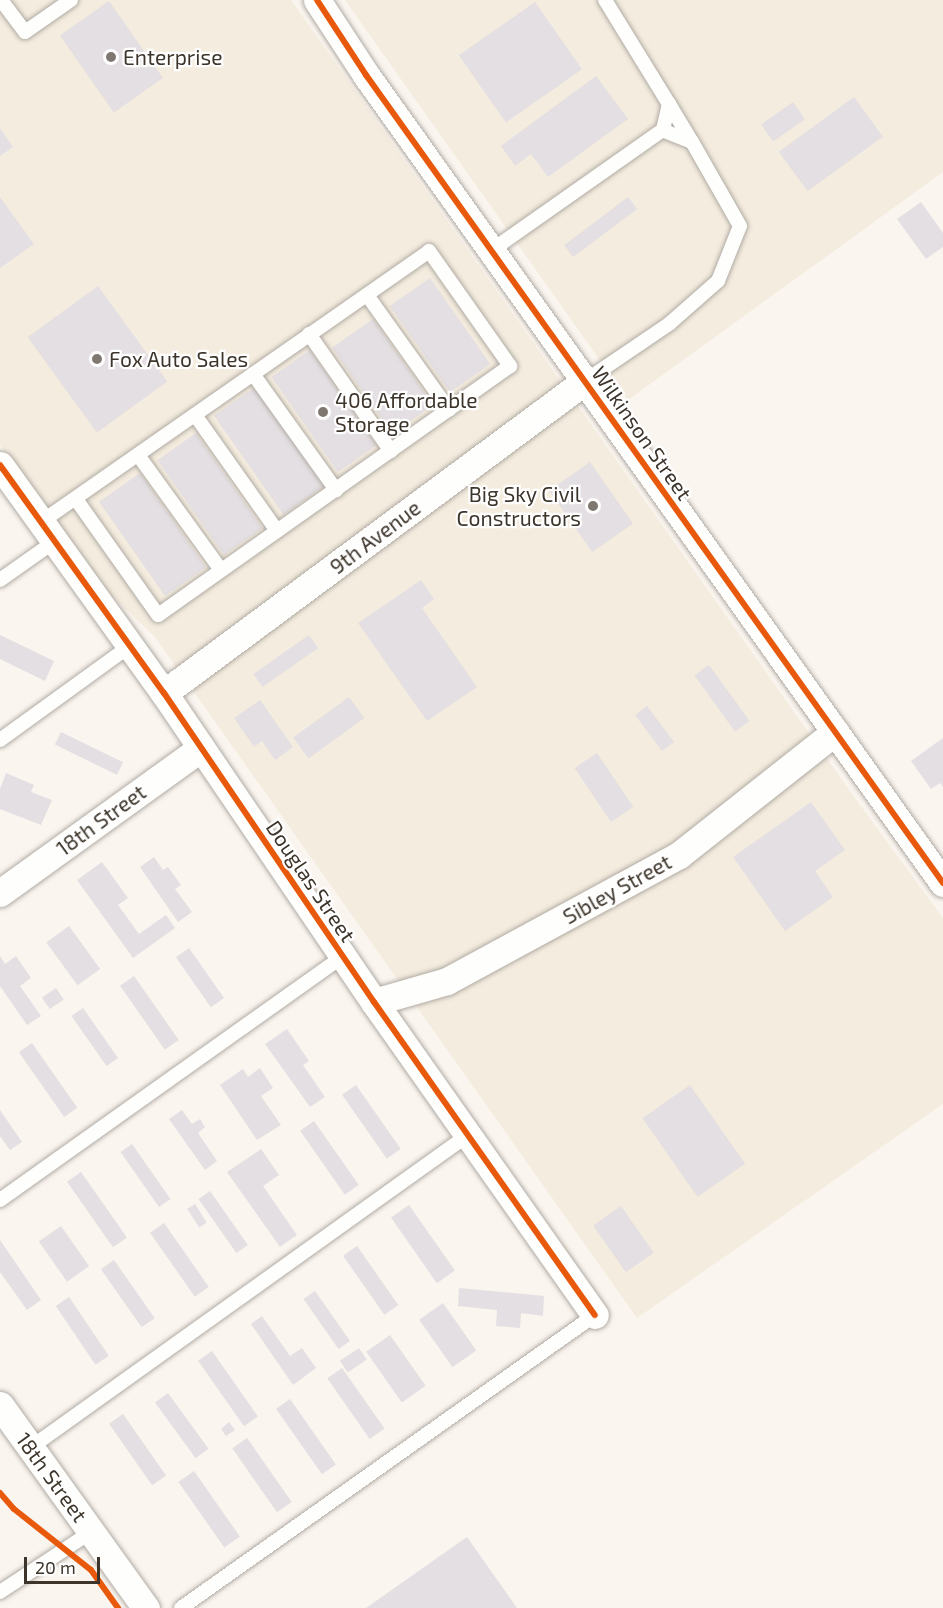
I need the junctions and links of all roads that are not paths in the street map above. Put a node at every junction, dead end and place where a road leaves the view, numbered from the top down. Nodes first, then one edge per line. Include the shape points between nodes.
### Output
1 (1, 0) edge
2 (71, 0) edge
3 (317, 0) edge
4 (605, 0) edge
5 (669, 104) junction
6 (663, 130) junction
7 (692, 142) junction
8 (492, 250) junction
9 (367, 295) junction
10 (309, 334) junction
11 (253, 374) junction
12 (585, 381) junction
13 (449, 410) junction
14 (195, 415) junction
15 (391, 451) junction
16 (138, 455) junction
17 (0, 465) edge
18 (336, 490) junction
19 (75, 499) junction
20 (277, 531) junction
21 (48, 532) junction
22 (221, 570) junction
23 (0, 580) edge
24 (130, 646) junction
25 (164, 693) junction
26 (835, 732) junction
27 (0, 740) edge
28 (201, 748) junction
29 (933, 856) edge
30 (943, 883) edge
31 (0, 893) edge
32 (343, 956) junction
33 (374, 1002) junction
34 (468, 1135) junction
35 (0, 1200) edge
36 (595, 1315) joint
37 (0, 1405) edge
38 (30, 1448) junction
39 (91, 1532) junction
40 (0, 1592) edge
41 (146, 1608) edge
42 (181, 1608) edge

1 - 2 lane via 25,32
3 - 8 street, Wilkinson Street
4 - 5 lane
5 - 6 lane
5 - 7 lane
6 - 7 lane
6 - 8 lane
7 - 12 lane via 740,226 718,281 669,324
8 - 12 street, Wilkinson Street
9 - 10 lane
9 - 13 lane
9 - 13 lane via 429,251 510,366
10 - 11 lane
10 - 15 lane
11 - 14 lane
11 - 18 lane
12 - 25 street, 9th Avenue
12 - 26 street, Wilkinson Street
13 - 15 lane
14 - 16 lane
14 - 20 lane
15 - 18 lane
16 - 19 lane
16 - 22 lane
17 - 21 street, Douglas Street
18 - 20 lane
19 - 21 lane
19 - 22 lane via 158,615
20 - 22 lane
21 - 23 lane
21 - 24 street, Douglas Street
24 - 25 street, Douglas Street
24 - 27 lane
25 - 28 street, Douglas Street
26 - 29 street, Wilkinson Street
26 - 33 street, Sibley Street via 679,855 447,981
28 - 31 street, 18th Street
28 - 32 street, Douglas Street
29 - 30 street, Wilkinson Street
32 - 33 street, Douglas Street
32 - 35 lane
33 - 34 street, Douglas Street
34 - 36 street, Douglas Street
34 - 38 lane
36 - 42 lane
37 - 38 street, 18th Street
38 - 39 street, 18th Street
39 - 40 lane
39 - 41 street, 18th Street

